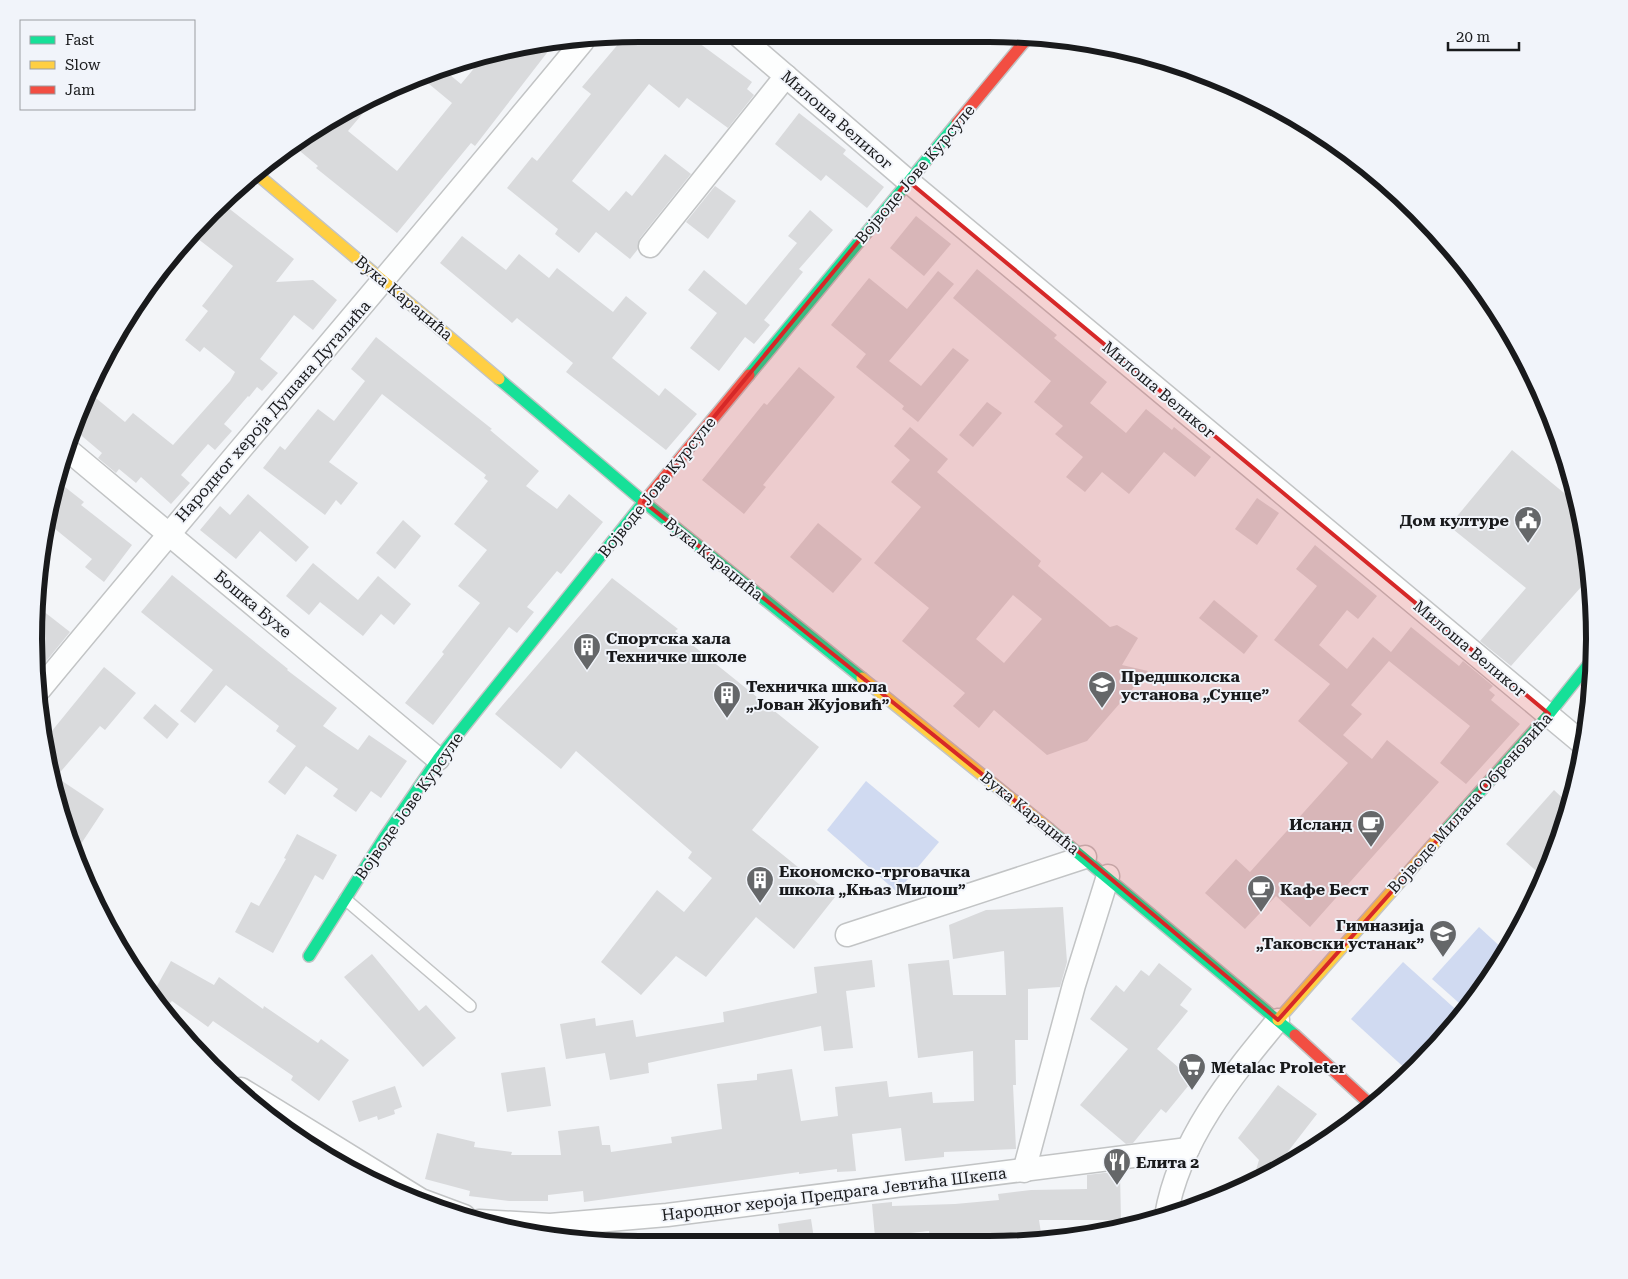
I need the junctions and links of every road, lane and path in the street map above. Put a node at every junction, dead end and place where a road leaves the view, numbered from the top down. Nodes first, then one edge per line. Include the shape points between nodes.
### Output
1 (746, 42) edge
2 (1023, 44) edge
3 (579, 46) edge
4 (786, 76) junction
5 (262, 178) edge
6 (908, 181) junction
7 (650, 246) dead end
8 (385, 281) junction
9 (72, 454) edge
10 (644, 502) junction
11 (169, 533) junction
12 (1584, 669) edge
13 (44, 684) edge
14 (1549, 714) junction
15 (1577, 738) edge
16 (438, 759) junction
17 (1085, 857) junction
18 (1108, 876) junction
19 (345, 899) junction
20 (847, 935) dead end
21 (308, 956) dead end
22 (470, 1006) dead end
23 (1278, 1020) junction
24 (1366, 1101) edge
25 (264, 1103) edge
26 (1188, 1150) junction
27 (1024, 1171) junction
28 (398, 1185) edge
29 (1168, 1209) edge
30 (515, 1223) edge

1 - 4 street, Милоша Великог
2 - 6 street, Војводе Јове Курсуле
3 - 8 street, Народног хероја Душана Дугалића
4 - 6 street, Милоша Великог
4 - 7 street
5 - 8 street, Вука Караџића
6 - 10 street, Војводе Јове Курсуле
6 - 14 street, Милоша Великог
8 - 10 street, Вука Караџића
8 - 11 street, Народног хероја Душана Дугалића
9 - 11 street, Бошка Бухе
10 - 16 street, Војводе Јове Курсуле
10 - 17 street, Вука Караџића
11 - 13 street, Народног хероја Душана Дугалића
11 - 16 street, Бошка Бухе
12 - 14 street, Војводе Милана Обреновића
14 - 15 street, Милоша Великог
14 - 23 street, Војводе Милана Обреновића
16 - 19 street, Војводе Јове Курсуле
17 - 18 street, Вука Караџића
17 - 20 street, Вука Караџића
18 - 23 street, Вука Караџића
18 - 27 street via 1074,985
19 - 21 street, Војводе Јове Курсуле
19 - 22 lane
23 - 24 street, Вука Караџића
23 - 26 street, Војводе Милана Обреновића via 1216,1099
25 - 28 street
26 - 27 street, Народног хероја Предрага Јевтића Шкепа
26 - 29 street, Војводе Милана Обреновића via 1177,1171
27 - 30 street, Народног хероја Предрага Јевтића Шкепа via 667,1215 550,1225

